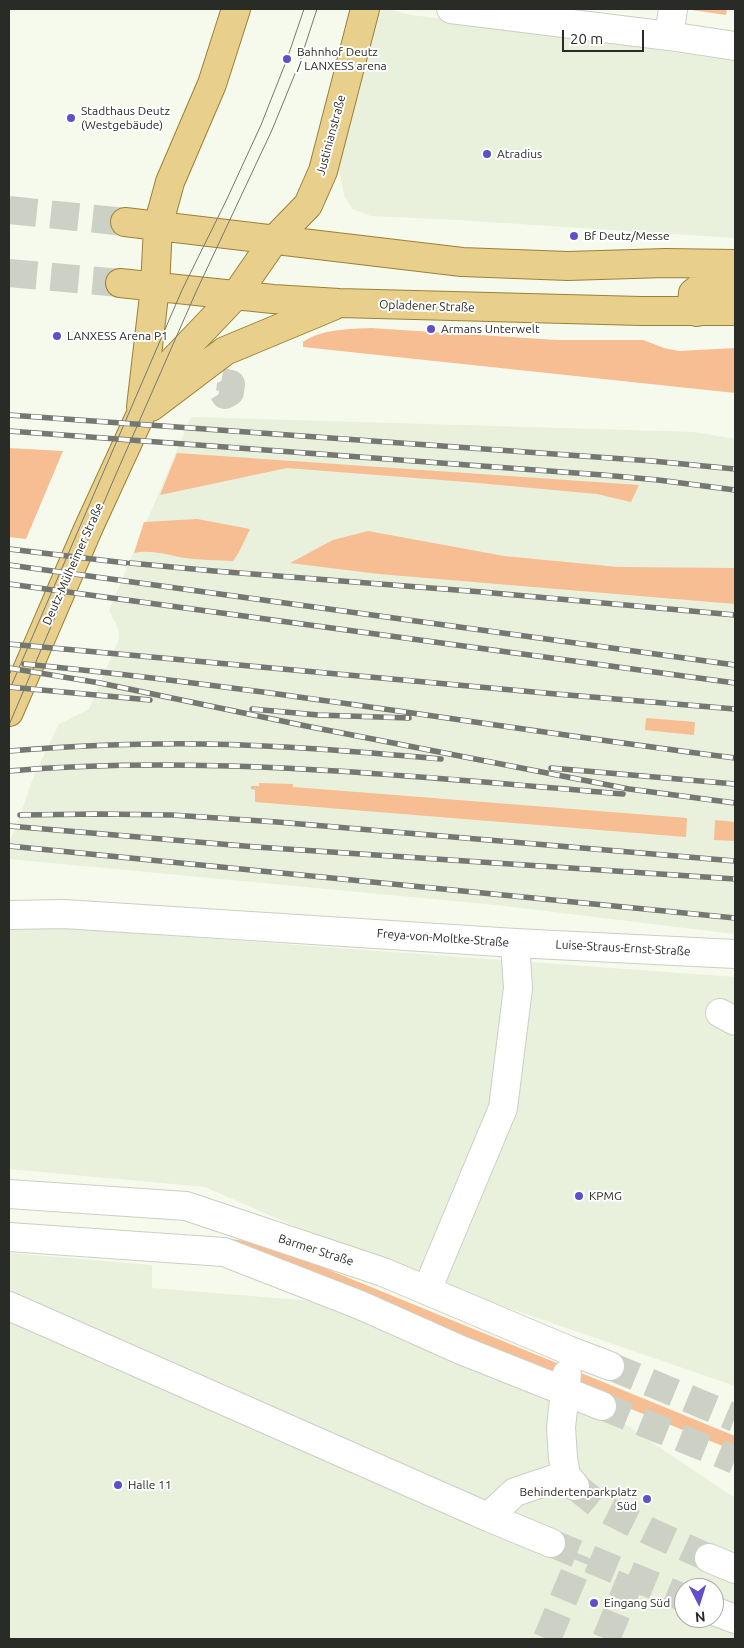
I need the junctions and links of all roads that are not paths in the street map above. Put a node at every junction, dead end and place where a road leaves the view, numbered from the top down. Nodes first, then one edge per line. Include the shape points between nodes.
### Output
1 (236, 9) edge
2 (365, 9) edge
3 (451, 9) edge
4 (672, 9) edge
5 (669, 36) junction
6 (735, 41) edge
7 (125, 222) tunnel mouth
8 (158, 226) junction
9 (274, 240) junction
10 (735, 264) edge
11 (120, 283) tunnel mouth
12 (735, 283) edge
13 (154, 287) junction
14 (236, 295) junction
15 (339, 303) junction
16 (735, 311) edge
17 (697, 312) junction
18 (140, 416) junction
19 (9, 712) edge
20 (9, 915) edge
21 (515, 943) junction
22 (733, 954) edge
23 (9, 1194) edge
24 (9, 1237) edge
25 (427, 1290) junction
26 (10, 1310) edge
27 (568, 1350) junction
28 (610, 1366) tunnel mouth
29 (566, 1392) junction
30 (602, 1406) tunnel mouth
31 (488, 1517) junction
32 (552, 1543) tunnel mouth
33 (709, 1558) tunnel mouth
34 (735, 1568) edge

1 - 8 main road via 212,84 170,182
2 - 9 main road, Justinianstraße via 323,171 308,205
3 - 5 street
4 - 5 street
5 - 6 street
7 - 8 main road
8 - 9 main road
8 - 13 main road, Deutz-Mülheimer Straße
9 - 10 main road via 462,262 568,266
9 - 14 main road, Justinianstraße
11 - 13 main road, Opladener Straße
12 - 17 main road via 702,286 693,293 692,303
13 - 14 main road, Opladener Straße
13 - 18 main road, Deutz-Mülheimer Straße
14 - 15 main road, Opladener Straße
14 - 18 main road, Deutz-Mülheimer Straße via 173,361
15 - 17 main road, Opladener Straße
15 - 18 main road via 225,351
16 - 17 main road, Opladener Straße
18 - 19 main road, Deutz-Mülheimer Straße
20 - 21 street, Freya-von-Moltke-Straße via 64,914
21 - 22 street, Luise-Straus-Ernst-Straße
21 - 25 street, Freya-von-Moltke-Straße via 518,988 503,1108
23 - 25 street, Barmer Straße via 186,1206 383,1272
24 - 29 street via 224,1252
25 - 27 street, Barmer Straße
26 - 31 street
27 - 28 street, Barmer Straße
27 - 29 street
29 - 30 street
29 - 31 street via 561,1427 563,1458 570,1480 515,1492
31 - 32 street
33 - 34 street

